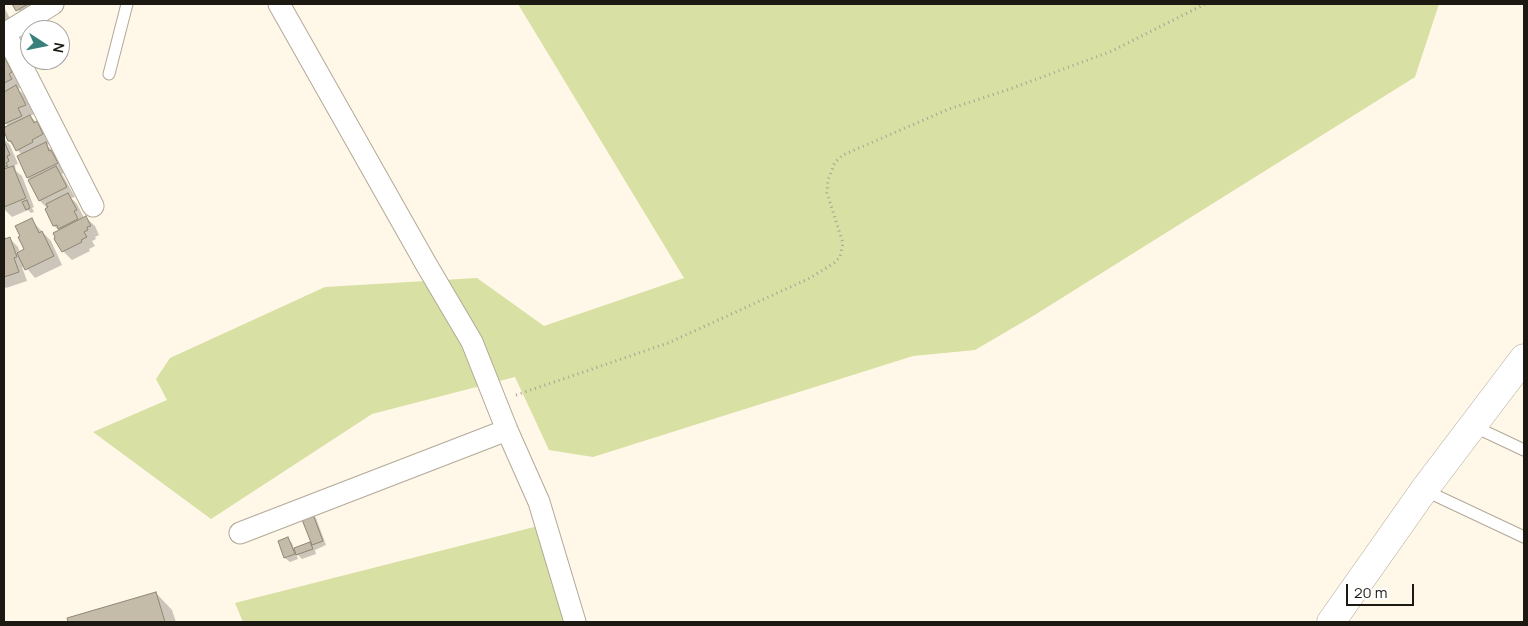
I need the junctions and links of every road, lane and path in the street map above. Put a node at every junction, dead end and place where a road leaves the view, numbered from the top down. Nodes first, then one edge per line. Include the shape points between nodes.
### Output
1 (53, 4) edge
2 (127, 4) edge
3 (279, 4) edge
4 (1205, 4) edge
5 (4, 33) edge
6 (109, 74) dead end
7 (93, 206) dead end
8 (1524, 358) edge
9 (496, 401) junction
10 (1473, 426) junction
11 (507, 430) junction
12 (1524, 450) edge
13 (1424, 490) junction
14 (240, 533) dead end
15 (1524, 537) edge
16 (574, 622) edge
17 (1331, 622) edge

1 - 5 street
2 - 6 lane
3 - 9 street via 472,342
4 - 9 path via 1112,51 949,109 843,155 831,170 827,193 843,243 842,251 834,263 810,278 668,344
5 - 7 street
8 - 10 street
9 - 11 street
10 - 12 lane
10 - 13 street
11 - 14 street
11 - 16 street via 539,502
13 - 15 lane
13 - 17 street

